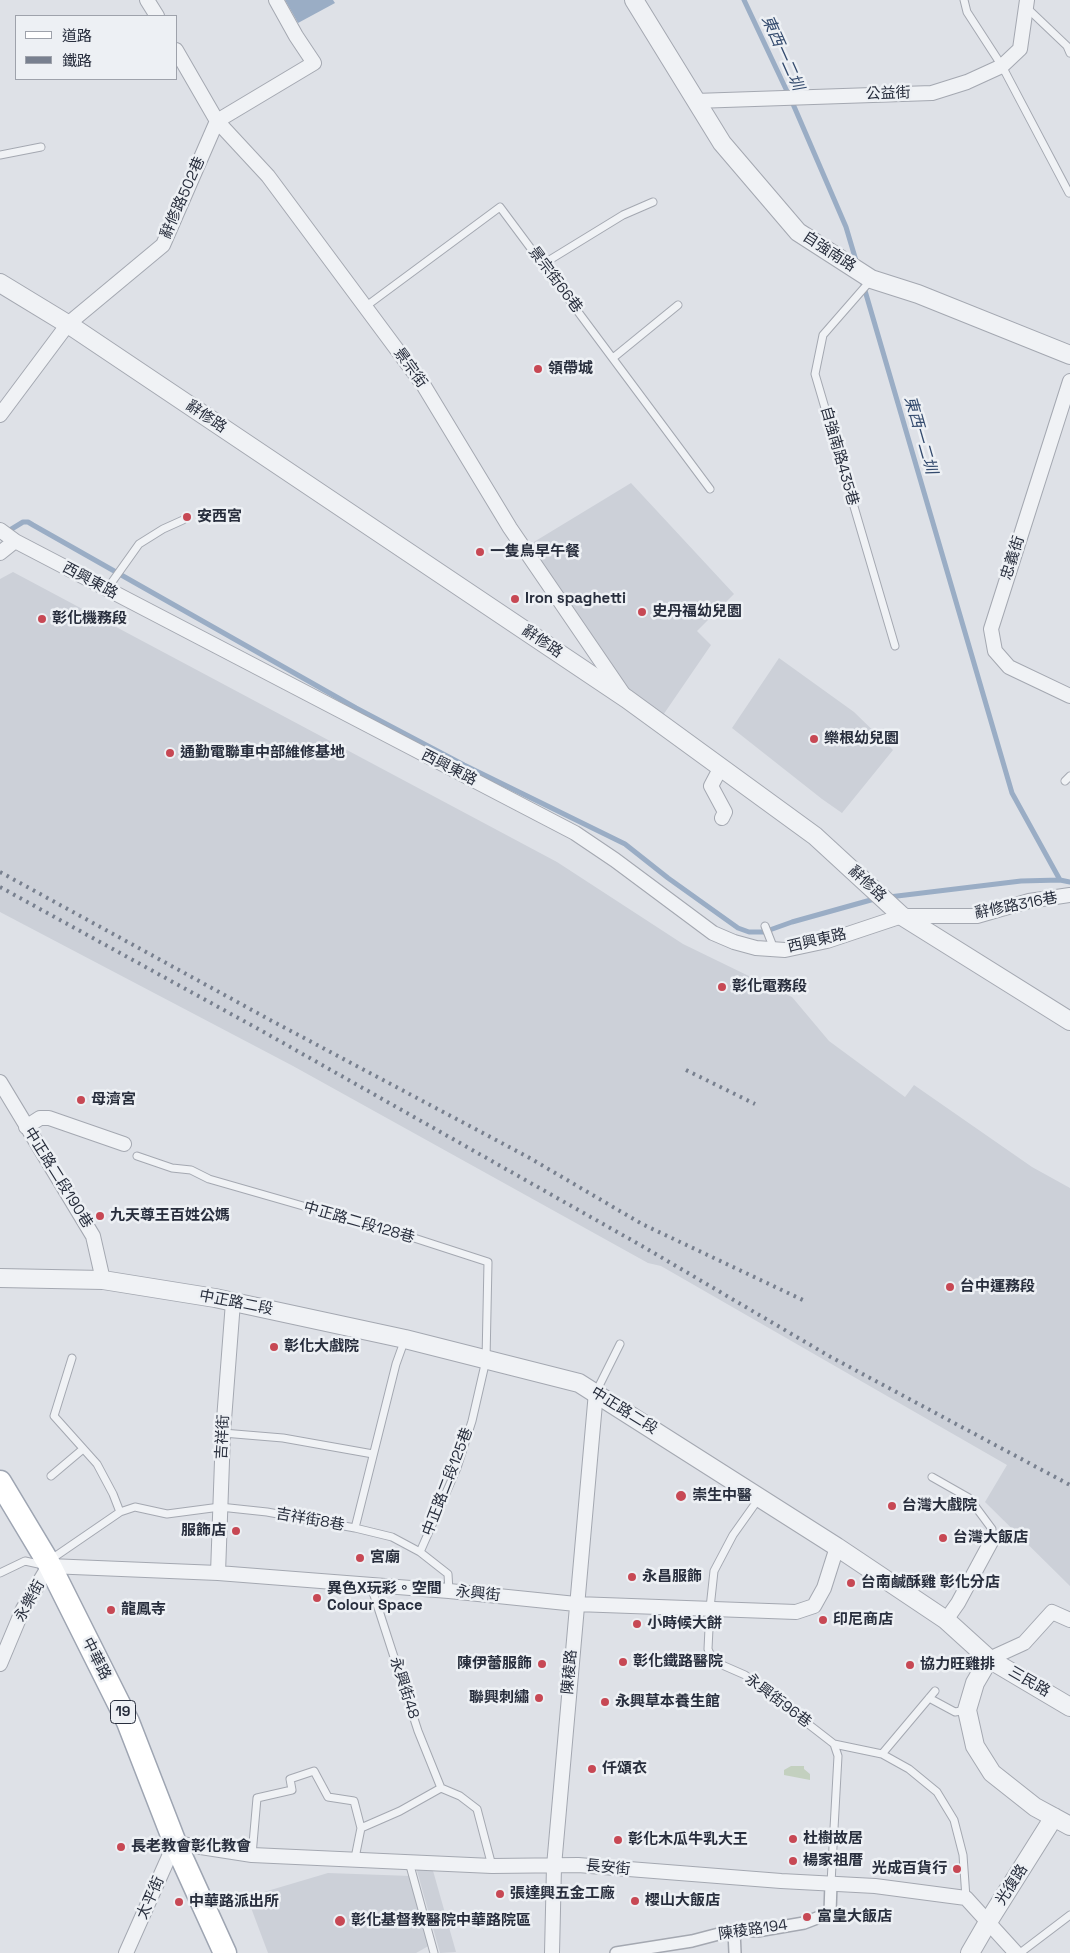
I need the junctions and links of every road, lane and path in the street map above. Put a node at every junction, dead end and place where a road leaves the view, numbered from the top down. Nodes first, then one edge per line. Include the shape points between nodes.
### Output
1 (147, 0) edge
2 (276, 0) edge
3 (634, 0) edge
4 (964, 0) edge
5 (1027, 3) edge
6 (156, 15) edge
7 (178, 53) edge
8 (1070, 53) edge
9 (1002, 66) junction
10 (695, 101) junction
11 (217, 121) junction
12 (41, 147) dead end
13 (0, 155) edge
14 (1070, 193) edge
15 (653, 202) dead end
16 (543, 264) junction
17 (871, 279) junction
18 (0, 283) edge
19 (678, 305) dead end
20 (365, 307) junction
21 (68, 324) junction
22 (1070, 355) edge
23 (613, 358) junction
24 (1070, 381) edge
25 (0, 415) edge
26 (710, 489) dead end
27 (183, 520) dead end
28 (0, 530) edge
29 (15, 541) junction
30 (0, 553) edge
31 (106, 590) junction
32 (895, 646) dead end
33 (1070, 696) edge
34 (627, 699) junction
35 (721, 767) junction
36 (722, 818) dead end
37 (1070, 896) edge
38 (902, 916) junction
39 (764, 926) dead end
40 (774, 949) junction
41 (1070, 1021) edge
42 (0, 1082) edge
43 (26, 1127) junction
44 (124, 1144) dead end
45 (137, 1156) dead end
46 (0, 1278) edge
47 (103, 1280) junction
48 (233, 1302) junction
49 (405, 1339) junction
50 (620, 1344) dead end
51 (72, 1358) dead end
52 (486, 1360) junction
53 (596, 1392) junction
54 (223, 1433) junction
55 (83, 1448) junction
56 (373, 1454) junction
57 (51, 1476) dead end
58 (932, 1477) dead end
59 (0, 1482) edge
60 (760, 1497) junction
61 (220, 1508) junction
62 (120, 1512) junction
63 (355, 1528) junction
64 (992, 1540) joint
65 (837, 1548) junction
66 (420, 1552) junction
67 (48, 1564) junction
68 (0, 1573) edge
69 (218, 1573) junction
70 (371, 1586) junction
71 (449, 1591) junction
72 (576, 1604) junction
73 (710, 1608) junction
74 (946, 1620) junction
75 (1070, 1620) edge
76 (989, 1658) junction
77 (0, 1664) edge
78 (935, 1691) dead end
79 (929, 1698) junction
80 (1070, 1707) edge
81 (967, 1710) junction
82 (834, 1744) junction
83 (882, 1754) junction
84 (441, 1788) junction
85 (1054, 1818) junction
86 (1070, 1826) edge
87 (361, 1828) junction
88 (175, 1843) junction
89 (252, 1855) junction
90 (355, 1858) junction
91 (409, 1861) junction
92 (492, 1866) junction
93 (554, 1866) junction
94 (831, 1883) junction
95 (966, 1898) junction
96 (1070, 1915) edge
97 (988, 1922) junction
98 (734, 1930) junction
99 (636, 1952) edge
100 (126, 1953) edge
101 (225, 1953) edge
102 (434, 1953) edge
103 (552, 1953) edge
104 (616, 1953) edge
105 (735, 1953) edge
106 (970, 1953) edge
107 (1016, 1953) edge
108 (1020, 1953) edge

1 - 6 street
2 - 11 street via 314,63
3 - 10 street, 自強南路
4 - 9 lane via 967,12
5 - 8 lane
5 - 9 street, 公益街 via 1020,49
7 - 11 street, 景宗街
9 - 10 street, 公益街 via 932,93
9 - 14 lane
10 - 17 street, 自強南路 via 722,143 798,232
11 - 20 street, 景宗街 via 268,176
11 - 21 street, 辭修路502巷 via 163,245
12 - 13 lane
15 - 16 lane via 623,215
16 - 20 lane, 景宗街66巷 via 500,207
16 - 23 lane, 景宗街66巷
17 - 22 street, 自強南路 via 918,294
17 - 32 lane, 自強南路435巷 via 823,336 815,374
18 - 21 street, 辭修路
19 - 23 lane
20 - 34 street, 景宗街 via 424,386 510,528
21 - 25 street, 辭修路502巷
21 - 34 street, 辭修路
23 - 26 lane, 景宗街66巷
24 - 33 street, 忠義街 via 991,629 995,651 1009,667
27 - 31 lane via 139,544
28 - 29 street, 西興東路
29 - 30 street
29 - 31 street, 西興東路
31 - 40 street, 西興東路 via 575,833 713,933 756,948
34 - 35 street, 辭修路
35 - 36 street via 711,786 725,812
35 - 38 street, 辭修路 via 815,836
37 - 38 street, 辭修路316巷 via 1029,901 977,916
38 - 40 street, 西興東路 via 827,941 785,950
38 - 41 street, 辭修路
39 - 40 lane
42 - 43 street, 中正路二段190巷
43 - 44 street via 40,1118 49,1118
43 - 47 street, 中正路二段190巷 via 93,1236
45 - 52 lane, 中正路二段128巷 via 488,1262
46 - 47 street, 中正路二段
47 - 48 street, 中正路二段
48 - 49 street, 中正路二段
48 - 54 street, 吉祥街
49 - 52 street, 中正路二段
49 - 56 lane, 吉祥街8巷
50 - 53 lane
51 - 55 lane via 54,1416
52 - 53 street, 中正路二段 via 579,1383
52 - 66 lane, 中正路二段125巷 via 457,1468
53 - 60 street, 中正路二段
53 - 72 street, 陳稜路
54 - 56 lane via 283,1438
54 - 61 street, 吉祥街
55 - 57 lane
55 - 62 lane via 97,1464
56 - 63 lane, 吉祥街8巷
58 - 64 lane via 969,1498 992,1529
59 - 67 main road, 中華路 / 19
60 - 65 street, 中正路二段
60 - 73 lane, 永興街96巷 via 733,1535 714,1572
61 - 62 lane, 吉祥街8巷 via 167,1514 135,1507
61 - 63 lane, 吉祥街8巷 via 266,1512
61 - 69 street, 吉祥街
62 - 67 lane
63 - 66 lane via 392,1537
64 - 74 street
65 - 73 street, 永興街 via 824,1588 814,1606 796,1612
65 - 74 street, 中正路二段
66 - 71 lane, 中正路二段125巷 via 448,1574
67 - 68 lane via 25,1561
67 - 69 street, 永興街
67 - 77 street, 永樂街 via 23,1609
67 - 88 main road, 中華路 / 19 via 128,1722
69 - 70 street, 永興街
70 - 71 street, 永興街
70 - 84 lane, 永興街48 via 418,1731
71 - 72 street, 永興街
72 - 73 street, 永興街
72 - 93 street, 陳稜路
73 - 82 lane, 永興街96巷 via 708,1649 713,1661 745,1675
74 - 76 street, 中正路二段
75 - 76 street via 1052,1612 1024,1643
76 - 80 street, 三民路
76 - 81 street via 975,1683
78 - 79 lane
79 - 81 lane via 955,1712
79 - 83 lane
81 - 85 street via 975,1746 992,1773
82 - 83 lane
82 - 94 lane via 838,1756
83 - 95 lane via 909,1768 937,1792 954,1820 963,1855
84 - 87 lane
84 - 92 lane via 460,1796 477,1809
85 - 86 street
85 - 97 street, 光復路
87 - 89 lane via 354,1801 328,1797 314,1771 290,1779 292,1790 257,1798
87 - 90 lane
88 - 89 street, 長安街
88 - 100 street, 太平街
88 - 101 main road, 中華路 / 19
89 - 90 street, 長安街
90 - 91 street, 長安街
91 - 92 street, 長安街
91 - 102 lane
92 - 93 street, 長安街
93 - 94 street, 長安街
93 - 103 street, 陳稜路
94 - 95 street, 長安街
94 - 98 street, 陳稜路194 via 830,1913 804,1923 757,1931
95 - 97 street
96 - 108 lane
97 - 106 street, 光復路
97 - 107 street
98 - 99 street, 陳稜路194
98 - 105 street
99 - 104 street, 陳稜路194

